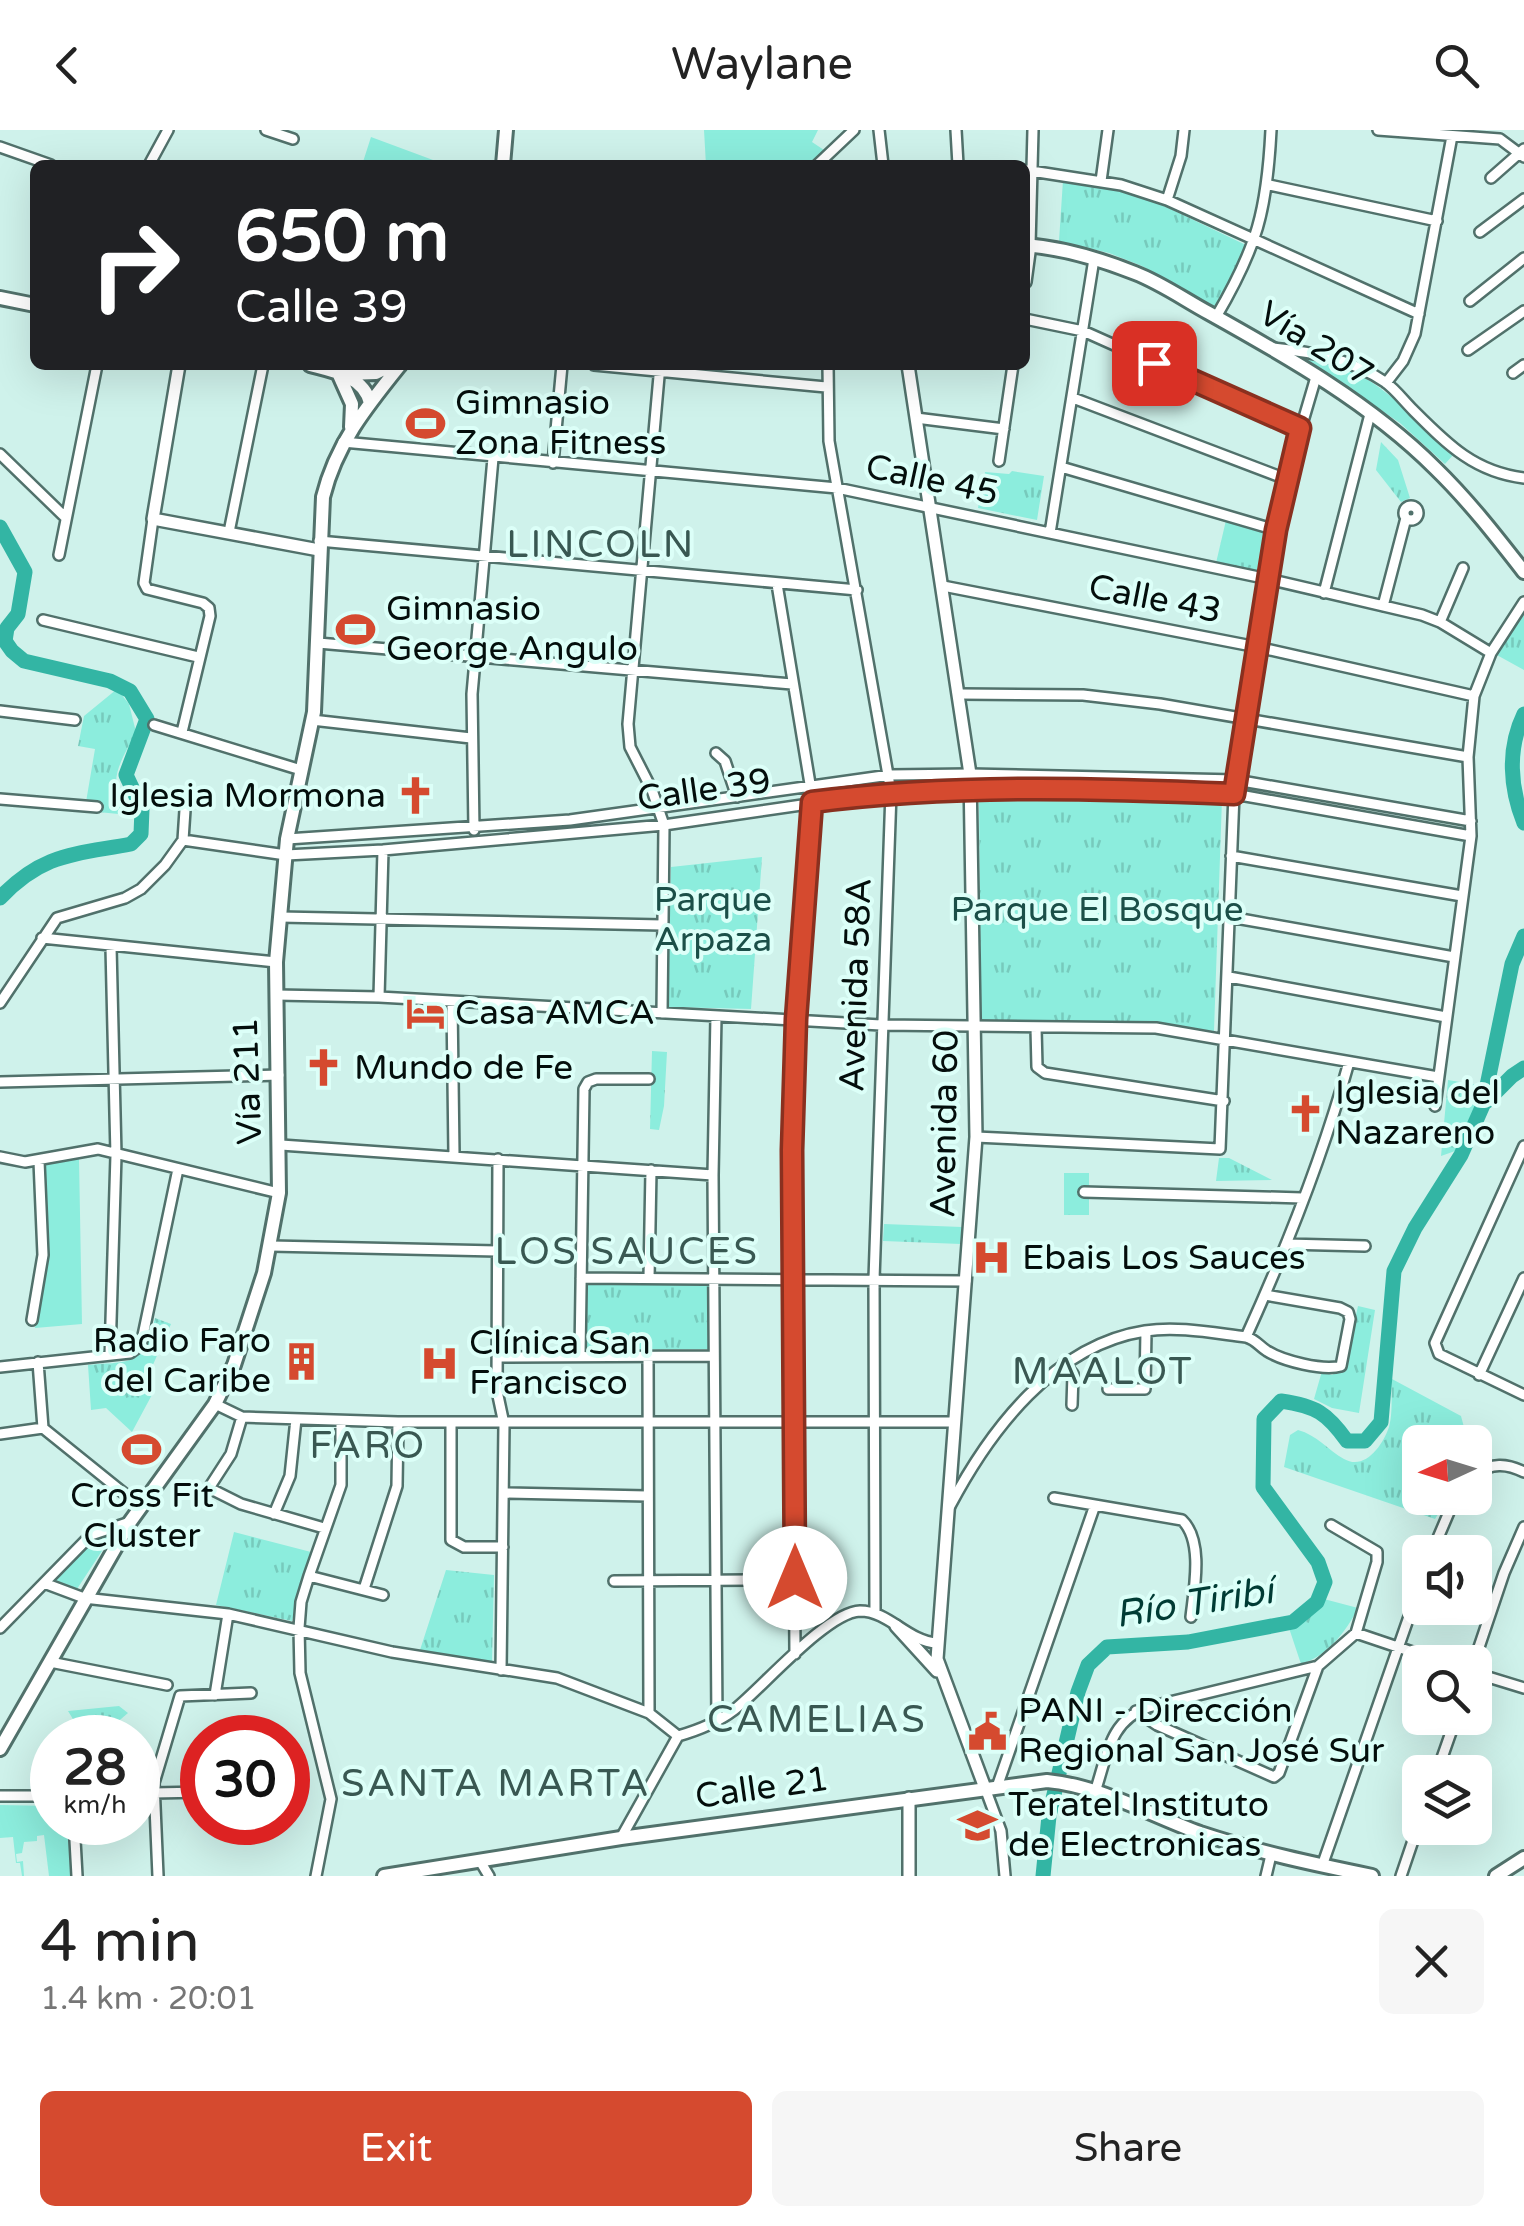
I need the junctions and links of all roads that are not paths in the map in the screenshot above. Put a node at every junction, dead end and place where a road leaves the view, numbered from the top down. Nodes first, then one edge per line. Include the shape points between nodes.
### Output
1 (168, 130) edge
2 (266, 130) edge
3 (506, 130) edge
4 (854, 130) edge
5 (879, 130) edge
6 (956, 130) edge
7 (1033, 130) edge
8 (1108, 130) edge
9 (1184, 130) edge
10 (1271, 130) edge
11 (1378, 130) edge
12 (1452, 136) junction
13 (292, 138) dead end
14 (1524, 140) edge
15 (0, 146) edge
16 (1522, 153) edge
17 (38, 160) edge
18 (152, 160) edge
19 (503, 160) edge
20 (822, 160) edge
21 (882, 160) edge
22 (958, 160) edge
23 (1029, 160) edge
24 (1030, 170) edge
25 (1492, 178) dead end
26 (1102, 181) junction
27 (1268, 185) junction
28 (1166, 200) junction
29 (1524, 200) edge
30 (1437, 221) junction
31 (1480, 232) dead end
32 (1256, 242) junction
33 (1030, 245) edge
34 (1524, 258) edge
35 (1094, 259) junction
36 (0, 298) edge
37 (1470, 300) dead end
38 (30, 305) edge
39 (1524, 311) edge
40 (1419, 314) junction
41 (1216, 316) junction
42 (1030, 320) edge
43 (1083, 331) junction
44 (1270, 348) junction
45 (1468, 350) dead end
46 (1524, 365) edge
47 (96, 370) edge
48 (178, 370) edge
49 (262, 370) edge
50 (328, 370) edge
51 (381, 370) edge
52 (396, 370) edge
53 (562, 370) edge
54 (660, 370) edge
55 (678, 370) edge
56 (828, 370) edge
57 (909, 370) edge
58 (1012, 370) edge
59 (338, 373) junction
60 (1513, 373) dead end
61 (1316, 377) junction
62 (1386, 383) junction
63 (826, 386) junction
64 (1073, 398) junction
65 (370, 403) junction
66 (1370, 414) junction
67 (916, 418) junction
68 (1300, 428) junction
69 (1004, 429) junction
70 (347, 436) junction
71 (0, 454) edge
72 (493, 458) junction
73 (998, 460) dead end
74 (553, 463) junction
75 (1060, 467) junction
76 (652, 473) junction
77 (1286, 478) junction
78 (1524, 478) edge
79 (837, 488) junction
80 (930, 508) junction
81 (66, 518) junction
82 (1406, 518) dead end
83 (153, 519) junction
84 (1276, 530) junction
85 (229, 532) junction
86 (1050, 533) junction
87 (319, 546) junction
88 (484, 555) junction
89 (59, 556) dead end
90 (1463, 568) dead end
91 (642, 569) junction
92 (1524, 572) edge
93 (1268, 579) junction
94 (777, 584) junction
95 (943, 586) junction
96 (856, 590) junction
97 (1324, 593) junction
98 (1524, 602) edge
99 (1383, 606) junction
100 (42, 620) dead end
101 (1440, 622) junction
102 (318, 643) junction
103 (1257, 647) junction
104 (1491, 653) junction
105 (474, 654) junction
106 (198, 657) junction
107 (632, 668) junction
108 (792, 684) junction
109 (960, 694) junction
110 (1474, 696) junction
111 (0, 710) edge
112 (75, 720) dead end
113 (312, 720) junction
114 (1244, 720) junction
115 (154, 725) dead end
116 (182, 732) junction
117 (471, 738) junction
118 (716, 753) dead end
119 (1468, 757) junction
120 (301, 770) junction
121 (890, 776) junction
122 (1236, 780) junction
123 (970, 781) junction
124 (810, 786) junction
125 (892, 792) junction
126 (1234, 794) junction
127 (186, 795) dead end
128 (737, 796) junction
129 (0, 799) edge
130 (812, 802) junction
131 (96, 807) dead end
132 (659, 809) junction
133 (1471, 820) junction
134 (664, 825) junction
135 (474, 828) junction
136 (1471, 836) junction
137 (287, 838) junction
138 (183, 840) junction
139 (475, 843) junction
140 (383, 850) junction
141 (286, 855) junction
142 (1231, 856) junction
143 (1462, 896) junction
144 (1230, 916) junction
145 (280, 917) junction
146 (382, 918) junction
147 (662, 925) junction
148 (42, 938) junction
149 (111, 947) junction
150 (1454, 957) junction
151 (276, 962) junction
152 (1228, 977) junction
153 (276, 995) junction
154 (379, 997) junction
155 (0, 1003) edge
156 (452, 1003) junction
157 (662, 1013) junction
158 (716, 1016) junction
159 (1446, 1017) junction
160 (796, 1019) junction
161 (881, 1025) junction
162 (974, 1028) junction
163 (1036, 1028) junction
164 (1226, 1040) junction
165 (1348, 1062) junction
166 (279, 1075) junction
167 (115, 1077) junction
168 (1438, 1077) junction
169 (649, 1080) dead end
170 (0, 1082) edge
171 (1224, 1101) junction
172 (1435, 1106) dead end
173 (976, 1136) junction
174 (281, 1145) junction
175 (1524, 1146) edge
176 (116, 1154) junction
177 (454, 1155) junction
178 (0, 1157) edge
179 (498, 1159) junction
180 (40, 1161) junction
181 (581, 1165) junction
182 (178, 1169) junction
183 (651, 1170) junction
184 (713, 1174) junction
185 (280, 1192) junction
186 (1084, 1192) dead end
187 (1302, 1198) junction
188 (1286, 1244) junction
189 (271, 1246) junction
190 (1365, 1246) dead end
191 (497, 1251) junction
192 (580, 1278) junction
193 (649, 1278) junction
194 (1524, 1278) edge
195 (715, 1279) junction
196 (793, 1279) junction
197 (874, 1279) junction
198 (966, 1281) junction
199 (1265, 1295) junction
200 (32, 1320) dead end
201 (1146, 1331) junction
202 (1246, 1337) junction
203 (110, 1354) junction
204 (580, 1355) junction
205 (648, 1356) junction
206 (714, 1356) junction
207 (498, 1357) junction
208 (38, 1362) junction
209 (1064, 1363) junction
210 (0, 1367) edge
211 (1480, 1376) junction
212 (1108, 1388) dead end
213 (1524, 1395) edge
214 (214, 1404) junction
215 (1072, 1406) dead end
216 (242, 1417) junction
217 (296, 1419) junction
218 (342, 1420) junction
219 (398, 1422) junction
220 (954, 1422) junction
221 (450, 1423) junction
222 (715, 1423) junction
223 (876, 1423) junction
224 (504, 1424) junction
225 (649, 1424) junction
226 (795, 1424) junction
227 (44, 1428) junction
228 (0, 1434) edge
229 (1492, 1467) edge
230 (1524, 1472) edge
231 (504, 1493) junction
232 (648, 1496) junction
233 (1054, 1498) dead end
234 (1095, 1504) junction
235 (141, 1507) junction
236 (274, 1514) junction
237 (946, 1515) junction
238 (130, 1522) junction
239 (1332, 1526) dead end
240 (324, 1528) junction
241 (1524, 1528) edge
242 (503, 1547) junction
243 (309, 1576) junction
244 (648, 1580) junction
245 (717, 1580) junction
246 (750, 1580) dead end
247 (614, 1581) dead end
248 (44, 1583) junction
249 (364, 1589) junction
250 (383, 1595) dead end
251 (84, 1598) junction
252 (875, 1612) junction
253 (228, 1614) junction
254 (1191, 1617) dead end
255 (2, 1623) edge
256 (1406, 1625) edge
257 (896, 1626) junction
258 (299, 1628) junction
259 (1356, 1633) junction
260 (936, 1642) junction
261 (1480, 1645) edge
262 (1398, 1648) junction
263 (1402, 1649) edge
264 (795, 1654) junction
265 (50, 1662) junction
266 (1318, 1666) junction
267 (502, 1670) junction
268 (941, 1678) junction
269 (1492, 1678) edge
270 (168, 1685) dead end
271 (1524, 1688) edge
272 (251, 1692) dead end
273 (216, 1695) junction
274 (1136, 1711) junction
275 (649, 1713) junction
276 (717, 1722) junction
277 (678, 1736) junction
278 (0, 1750) edge
279 (160, 1759) edge
280 (991, 1787) junction
281 (1095, 1792) junction
282 (0, 1796) edge
283 (30, 1796) edge
284 (909, 1798) junction
285 (622, 1838) junction
286 (76, 1845) edge
287 (157, 1845) edge
288 (1412, 1845) edge
289 (1271, 1855) junction
290 (1524, 1858) edge
291 (480, 1861) junction
292 (1322, 1866) junction
293 (78, 1876) edge
294 (158, 1876) edge
295 (316, 1876) edge
296 (384, 1876) edge
297 (489, 1876) edge
298 (909, 1876) edge
299 (1005, 1876) edge
300 (1266, 1876) edge
301 (1372, 1876) edge
302 (1401, 1876) edge
303 (1496, 1876) edge

1 - 18 street
2 - 13 street
3 - 19 main road
4 - 20 street
5 - 21 street
6 - 22 street
7 - 23 street
8 - 26 street
9 - 28 street
10 - 27 street
11 - 12 street
12 - 16 street via 1500,139
12 - 30 street
14 - 16 street
15 - 17 street
16 - 25 street
24 - 26 street
26 - 28 street
27 - 30 street
27 - 32 street
28 - 32 street
29 - 31 street
30 - 40 street
32 - 40 street
32 - 41 street
33 - 35 main road, Vía 207
34 - 37 street
35 - 41 main road, Vía 207 via 1140,274
35 - 43 street
36 - 38 main road
39 - 45 street
40 - 62 street via 1404,362
41 - 44 main road, Vía 207
42 - 43 street
43 - 64 street
43 - 68 street
44 - 61 main road, Vía 207
44 - 62 street via 1341,360
46 - 60 street
47 - 81 street
48 - 83 street
49 - 85 street
50 - 59 main road
51 - 59 main road
52 - 65 main road, Vía 211
53 - 74 street
54 - 76 street
55 - 63 street
56 - 63 street, Avenida 58A
57 - 67 street, Avenida 60
58 - 69 street
59 - 65 main road via 364,388
59 - 70 main road via 352,404
61 - 66 main road, Vía 207
61 - 68 street
62 - 78 street via 1464,456 1485,470
63 - 79 street, Avenida 58A
64 - 75 street
64 - 77 street
65 - 70 main road, Vía 211
66 - 92 main road, Vía 207 via 1446,478
66 - 97 street
67 - 69 street
67 - 80 street, Avenida 60
68 - 77 street
69 - 73 street
70 - 72 street, Calle 45
70 - 87 main road, Vía 211 via 323,497
71 - 81 street
72 - 74 street, Calle 45
72 - 88 street
74 - 76 street, Calle 45
75 - 84 street
75 - 86 street
76 - 79 street, Calle 45
76 - 91 street
77 - 84 street
79 - 80 street, Calle 45
79 - 96 street, Avenida 58A
80 - 86 street, Calle 45
80 - 95 street, Avenida 60
81 - 89 street
82 - 99 street
83 - 85 street
83 - 106 street via 144,583 209,608
84 - 93 street
85 - 87 street
86 - 93 street, Calle 45
87 - 88 street
87 - 102 main road, Vía 211
88 - 91 street
88 - 105 street
90 - 101 street
91 - 94 street
91 - 107 street
93 - 97 street, Calle 45
93 - 103 street
94 - 96 street
94 - 108 street
95 - 103 street, Calle 43
95 - 109 street, Avenida 60
96 - 121 street, Avenida 58A
97 - 99 street, Calle 45
98 - 104 street
99 - 101 street, Calle 45
100 - 106 street
101 - 104 street, Calle 45
102 - 105 street
102 - 113 main road, Vía 211
103 - 110 street, Calle 43
103 - 114 street
104 - 110 street
105 - 107 street
105 - 117 street
106 - 116 street
107 - 108 street
107 - 132 street via 630,748
108 - 124 street
109 - 114 street via 1083,695
109 - 123 street, Avenida 60
110 - 119 street
111 - 112 street
113 - 117 street
113 - 120 main road, Vía 211
114 - 119 street
114 - 122 street
115 - 116 street
116 - 120 street
117 - 135 street
118 - 128 street
119 - 133 street
120 - 137 main road, Vía 211
121 - 123 street, Calle 39
121 - 124 street, Calle 39
121 - 125 street, Avenida 58A
122 - 123 street, Calle 39
122 - 126 street
122 - 133 street, Calle 39
123 - 125 street, Calle 39
123 - 126 street, Calle 39
123 - 162 street, Avenida 60
124 - 128 street, Calle 39
124 - 130 street
125 - 130 street, Calle 39
125 - 161 street, Avenida 58A
126 - 136 street, Calle 39
126 - 142 street
127 - 138 street
128 - 132 street, Calle 39
129 - 131 street
130 - 134 street, Calle 39
130 - 160 street
132 - 134 street
132 - 135 street, Calle 39
133 - 136 street
134 - 139 street, Calle 39
134 - 147 street
135 - 137 street, Calle 39
135 - 139 street
136 - 143 street
137 - 141 main road, Vía 211
138 - 141 street, Calle 39
138 - 148 street via 141,889 57,918
139 - 140 street, Calle 39
140 - 141 street, Calle 39
140 - 146 street
141 - 145 main road, Vía 211
142 - 143 street
142 - 144 street
143 - 150 street
144 - 150 street
144 - 152 street
145 - 146 street
145 - 151 main road, Vía 211
146 - 147 street
146 - 154 street
147 - 157 street
148 - 149 street
148 - 155 street
149 - 151 street
149 - 167 street
150 - 159 street
151 - 153 main road, Vía 211
152 - 159 street
152 - 164 street
153 - 154 street
153 - 166 main road, Vía 211
154 - 156 street
156 - 157 street
156 - 177 street
157 - 158 street
158 - 160 street
158 - 184 street
159 - 168 street
160 - 161 street
160 - 196 street
161 - 162 street
161 - 197 street, Avenida 58A
162 - 163 street
162 - 173 street, Avenida 60
163 - 164 street via 1156,1028
163 - 171 street via 1037,1067 1055,1076
164 - 165 street
164 - 171 street
165 - 168 street
165 - 187 street
166 - 167 street
166 - 174 main road, Vía 211
167 - 170 street
167 - 176 street
168 - 172 street
169 - 181 street via 588,1082
171 - 173 street via 1220,1149
173 - 198 street, Avenida 60
174 - 177 street
174 - 185 main road, Vía 211
175 - 211 street via 1436,1343 1439,1354
176 - 180 street via 98,1149
176 - 182 street
176 - 203 street
177 - 179 street
178 - 180 street
179 - 181 street
179 - 191 street
180 - 200 street via 43,1254
181 - 183 street
181 - 192 street
182 - 185 street
182 - 203 street via 141,1345
183 - 184 street
183 - 193 street
184 - 195 street
185 - 189 main road, Vía 211
186 - 187 street
187 - 188 street
188 - 190 street
188 - 199 street
189 - 191 street
189 - 214 main road, Vía 211 via 234,1365
191 - 207 street
192 - 193 street
192 - 204 street
193 - 195 street
194 - 211 street
195 - 196 street
195 - 206 street
196 - 197 street
196 - 226 street
197 - 198 street
197 - 223 street, Avenida 58A
198 - 220 street, Avenida 60
199 - 202 street
199 - 202 street via 1348,1312 1341,1366 1271,1354
201 - 202 street
201 - 209 street
201 - 212 street via 1146,1389
203 - 208 street
204 - 205 street
204 - 207 street
205 - 206 street
205 - 225 street
206 - 222 street
207 - 224 street
208 - 210 street
208 - 227 street
209 - 215 street via 1074,1374
209 - 237 street via 993,1440
211 - 213 street
214 - 216 street
214 - 235 main road, Vía 211
216 - 217 street
216 - 236 street via 231,1454 209,1488
217 - 218 street
217 - 236 street via 290,1476
218 - 219 street
218 - 240 street via 341,1484
219 - 221 street
219 - 249 street via 397,1486
220 - 223 street
220 - 237 street, Avenida 60
221 - 224 street
221 - 242 street via 451,1540 464,1547
222 - 225 street
222 - 226 street
222 - 245 street
223 - 226 street
223 - 252 street, Avenida 58A
224 - 225 street
224 - 231 street
225 - 232 street
226 - 264 street
227 - 228 street
227 - 235 street
229 - 230 street
231 - 232 street
231 - 242 street
232 - 244 street
233 - 234 street
234 - 254 street via 1188,1524 1194,1553
234 - 280 street
235 - 238 main road, Vía 211
236 - 240 street
237 - 260 street, Avenida 60
238 - 248 street via 91,1535
238 - 251 main road, Vía 211
239 - 259 street via 1377,1552
240 - 243 street
241 - 261 street
242 - 267 street
243 - 249 street
243 - 258 street
244 - 245 street
244 - 247 street
244 - 275 street
245 - 246 street
245 - 276 street
248 - 251 street
248 - 255 street
249 - 250 street
251 - 253 street
251 - 265 main road, Vía 211
252 - 257 street
252 - 264 street via 844,1614
253 - 258 street
253 - 273 street
256 - 262 street
257 - 260 street
257 - 268 street
258 - 267 street
258 - 295 street via 300,1673 331,1798
259 - 262 street
259 - 266 street
260 - 268 street, Avenida 60
262 - 263 street
262 - 292 street
264 - 276 street
265 - 270 street
265 - 278 main road, Vía 211
266 - 274 street
266 - 274 street via 1274,1777
267 - 275 street via 557,1678
268 - 280 street, Avenida 60
269 - 271 street
272 - 273 street
273 - 279 street via 180,1696
274 - 281 street via 1120,1722
275 - 277 street
276 - 277 street
277 - 285 street
280 - 281 main road, Calle 21 via 1030,1782
280 - 284 main road, Calle 21
280 - 299 street, Avenida 60
281 - 289 main road, Calle 21
282 - 283 street
284 - 285 main road, Calle 21
284 - 298 street
285 - 291 main road, Calle 21
286 - 293 street
287 - 294 street
288 - 302 street
289 - 292 main road, Calle 21
289 - 300 street
290 - 303 main road
291 - 296 main road, Calle 21
291 - 297 street
292 - 301 main road, Calle 21

